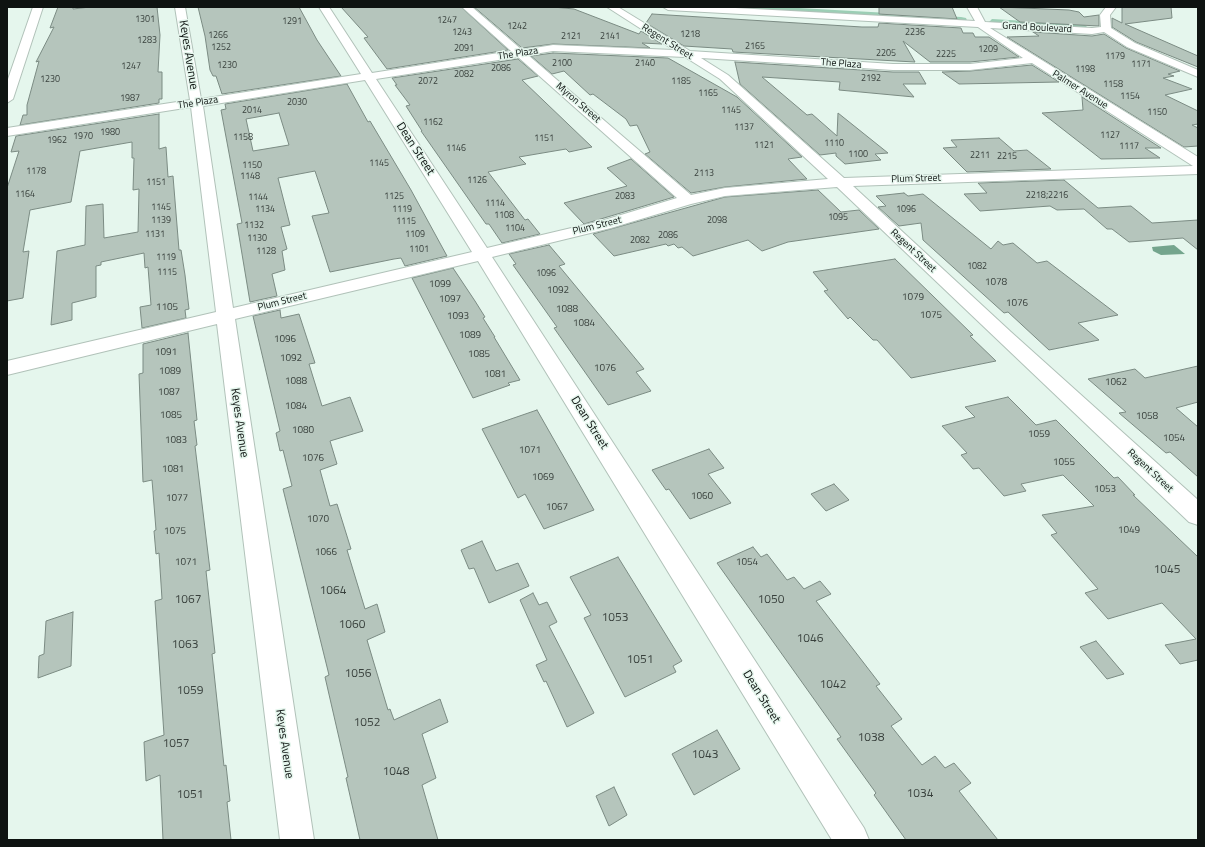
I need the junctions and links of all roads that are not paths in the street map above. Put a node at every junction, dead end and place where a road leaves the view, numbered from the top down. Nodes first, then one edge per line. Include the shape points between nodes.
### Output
1 (38, 7) edge
2 (180, 7) edge
3 (324, 7) edge
4 (467, 7) edge
5 (612, 7) edge
6 (668, 7) edge
7 (806, 7) edge
8 (1111, 7) edge
9 (977, 16) edge
10 (1106, 29) junction
11 (520, 53) junction
12 (685, 54) junction
13 (1033, 60) junction
14 (1198, 74) edge
15 (370, 77) junction
16 (7, 99) edge
17 (196, 104) junction
18 (7, 132) edge
19 (1198, 163) edge
20 (1198, 170) edge
21 (840, 182) junction
22 (688, 200) junction
23 (482, 254) junction
24 (224, 316) junction
25 (7, 368) edge
26 (1198, 515) edge
27 (297, 840) edge
28 (852, 840) edge

1 - 16 street
2 - 17 street, Keyes Avenue
3 - 15 street, Dean Street
4 - 11 street, Myron Street
5 - 12 street, Regent Street
6 - 9 street, Grand Boulevard
7 - 9 street, Grand Boulevard
8 - 10 street via 1106,15
9 - 10 street, Grand Boulevard via 1092,32
9 - 13 street, Palmer Avenue
10 - 14 street via 1131,45
11 - 12 street, The Plaza via 560,48
11 - 15 street, The Plaza
11 - 22 street, Myron Street
12 - 13 street, The Plaza via 893,67 970,67
12 - 21 street, Regent Street via 724,77
13 - 19 street, Palmer Avenue
15 - 17 street, The Plaza
15 - 23 street, Dean Street
17 - 18 street, The Plaza
17 - 24 street, Keyes Avenue
20 - 21 street, Plum Street
21 - 22 street, Plum Street via 732,191
21 - 26 street, Regent Street
22 - 23 street, Plum Street via 605,225
23 - 24 street, Plum Street
23 - 28 street, Dean Street
24 - 25 street, Plum Street
24 - 27 street, Keyes Avenue

